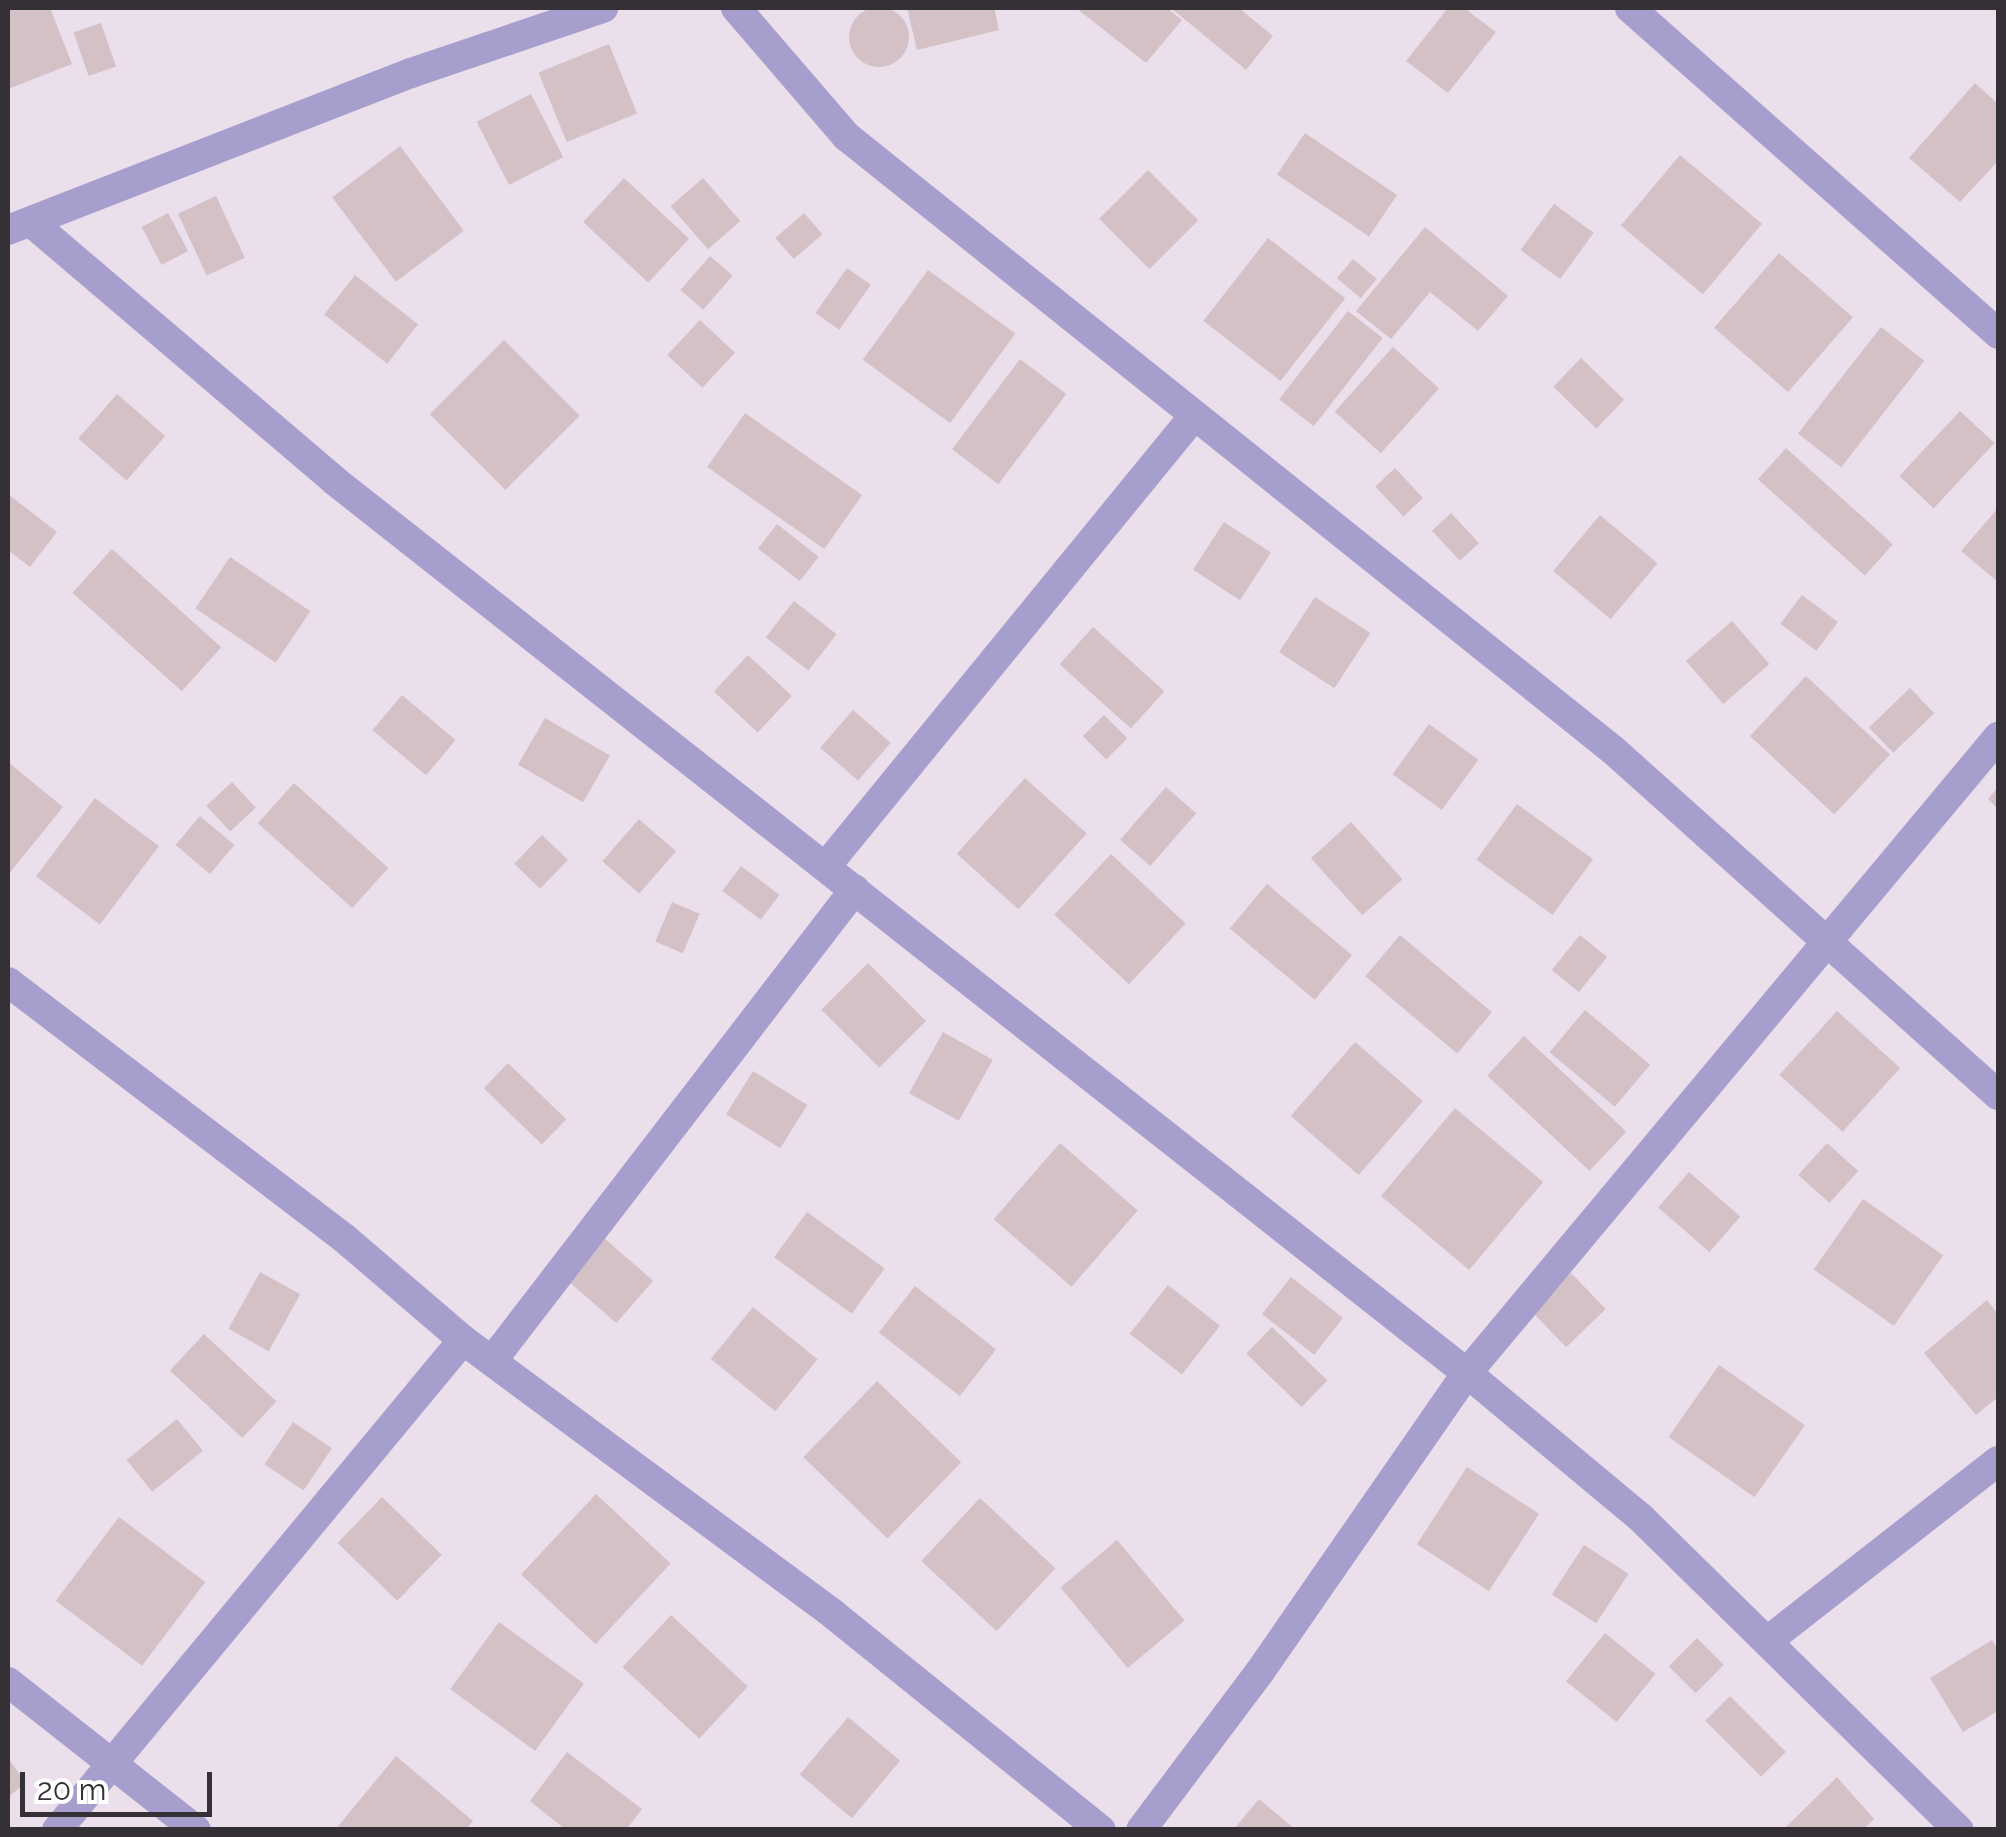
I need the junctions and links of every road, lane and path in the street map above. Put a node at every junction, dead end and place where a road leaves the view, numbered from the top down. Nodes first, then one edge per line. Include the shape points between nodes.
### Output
1 (603, 8) edge
2 (736, 8) edge
3 (1630, 8) edge
4 (19, 226) edge
5 (1998, 334) edge
6 (1193, 416) junction
7 (1998, 737) edge
8 (827, 865) junction
9 (855, 889) junction
10 (1827, 942) junction
11 (8, 982) edge
12 (1998, 1095) edge
13 (463, 1340) junction
14 (492, 1361) junction
15 (1466, 1373) junction
16 (1998, 1461) edge
17 (1770, 1640) junction
18 (8, 1682) edge
19 (111, 1766) junction
20 (56, 1830) edge
21 (196, 1830) edge
22 (1101, 1830) edge
23 (1140, 1830) edge
24 (1959, 1830) edge

1 - 4 street via 411,73
2 - 6 street via 846,136
3 - 5 street
4 - 8 street
6 - 8 street
6 - 10 street via 1612,750
7 - 10 street
8 - 9 street
9 - 14 street
9 - 15 street
10 - 12 street
10 - 15 street
11 - 13 street via 344,1238
13 - 14 street
13 - 19 street
14 - 22 street via 833,1614
15 - 17 street via 1640,1518
15 - 23 street via 1260,1673
16 - 17 street
17 - 24 street
18 - 19 street
19 - 20 street
19 - 21 street

